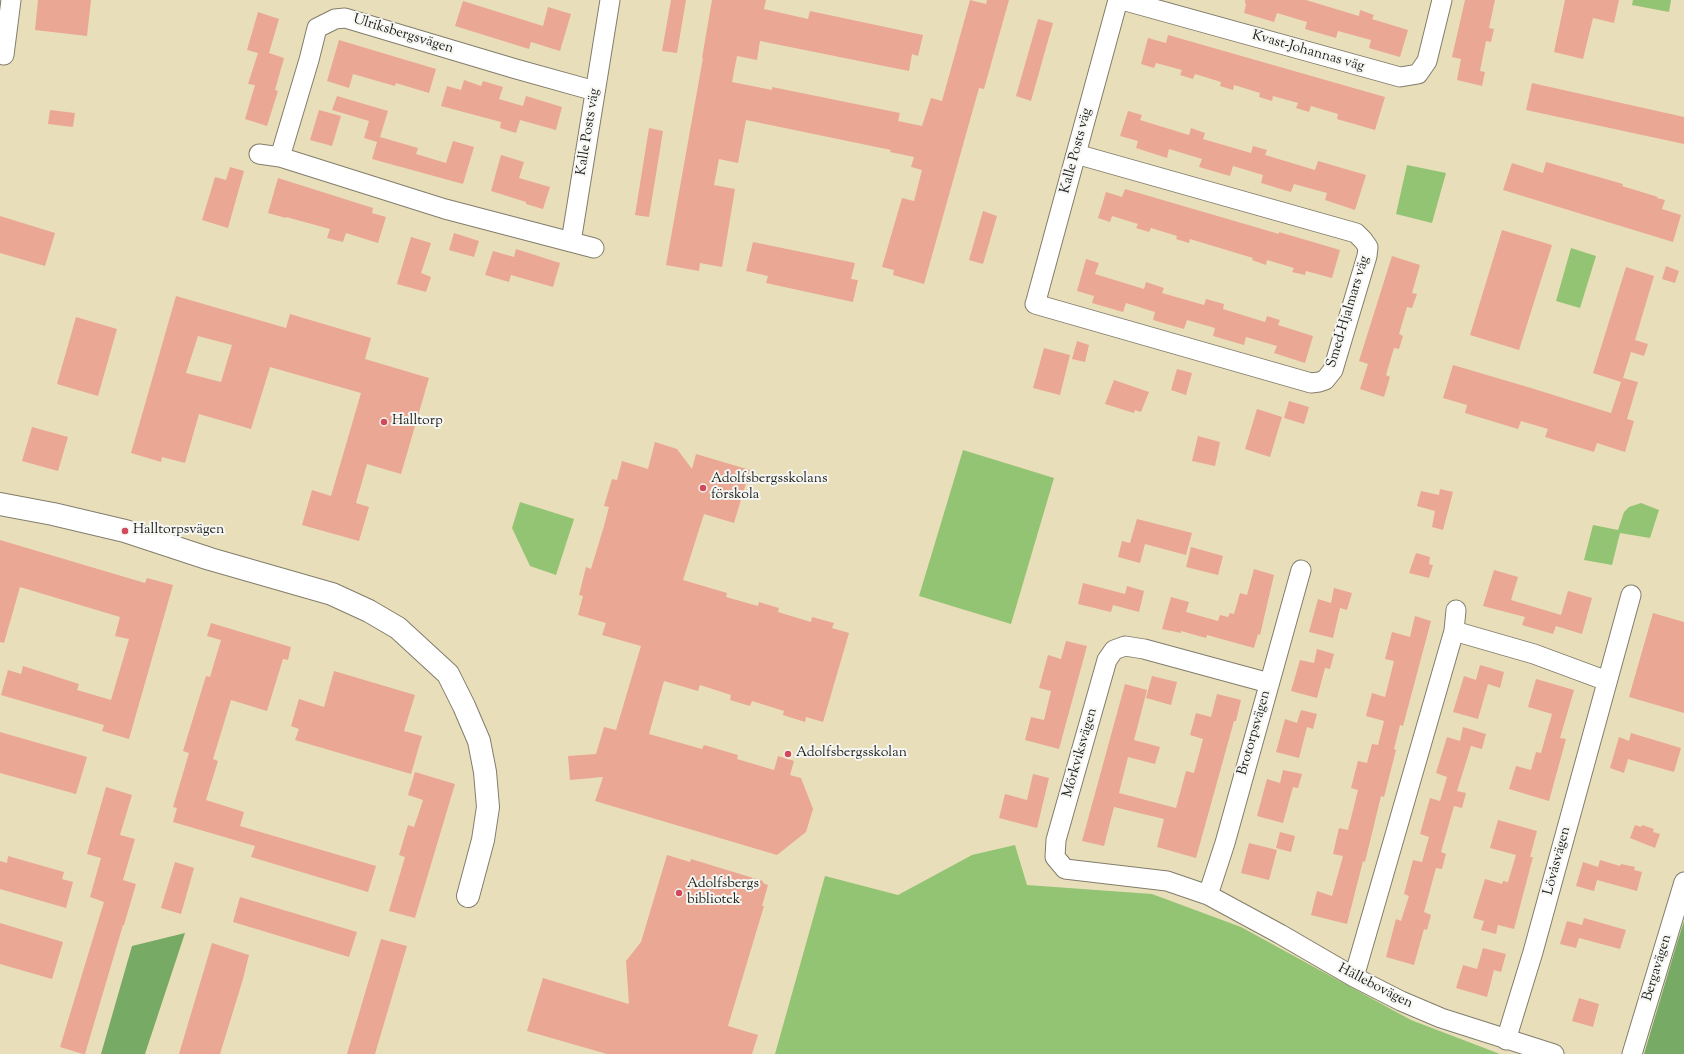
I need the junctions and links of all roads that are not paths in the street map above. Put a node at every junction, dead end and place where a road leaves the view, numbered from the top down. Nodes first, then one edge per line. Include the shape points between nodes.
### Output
1 (10, 0) edge
2 (610, 0) edge
3 (1118, 0) edge
4 (1122, 0) edge
5 (1442, 0) edge
6 (4, 56) dead end
7 (596, 91) junction
8 (258, 154) dead end
9 (1076, 154) junction
10 (280, 157) junction
11 (571, 242) junction
12 (594, 248) dead end
13 (1036, 301) joint
14 (0, 504) edge
15 (1301, 570) dead end
16 (1631, 595) dead end
17 (1456, 610) dead end
18 (1454, 631) junction
19 (1607, 681) junction
20 (1270, 683) junction
21 (1684, 882) edge
22 (1208, 895) junction
23 (468, 896) dead end
24 (1354, 977) junction
25 (1506, 1040) junction
26 (1554, 1054) edge
27 (1632, 1054) edge

1 - 6 street
2 - 7 street, Kalle Posts väg
3 - 9 street, Kalle Posts väg
4 - 5 street, Kvast-Johannas väg via 1400,77 1418,74 1427,61
7 - 10 street, Ulriksbergsvägen via 345,18 335,18 317,28
7 - 11 street, Kalle Posts väg
8 - 10 street
9 - 13 street, Kalle Posts väg
9 - 13 street, Smed-Hjalmars väg via 1356,233 1368,247 1367,256 1333,370 1325,380 1319,382 1303,381 1035,304
10 - 11 street via 445,209
11 - 12 street
14 - 23 street via 125,531 210,559 332,594 398,628 448,674 479,741 488,807 483,840
15 - 20 street, Brotorpsvägen
16 - 19 street, Lövåsvägen
17 - 18 street
18 - 19 street via 1534,654
18 - 24 street
19 - 25 street, Lövåsvägen via 1533,952
20 - 22 street, Brotorpsvägen
20 - 22 street, Mörkviksvägen via 1144,648 1125,646 1114,650 1107,660 1056,840 1055,857 1065,869 1167,882
21 - 27 street, Bergavägen
22 - 24 street, Hällebovägen
24 - 25 street, Hällebovägen via 1441,1018
25 - 26 street, Hällebovägen

